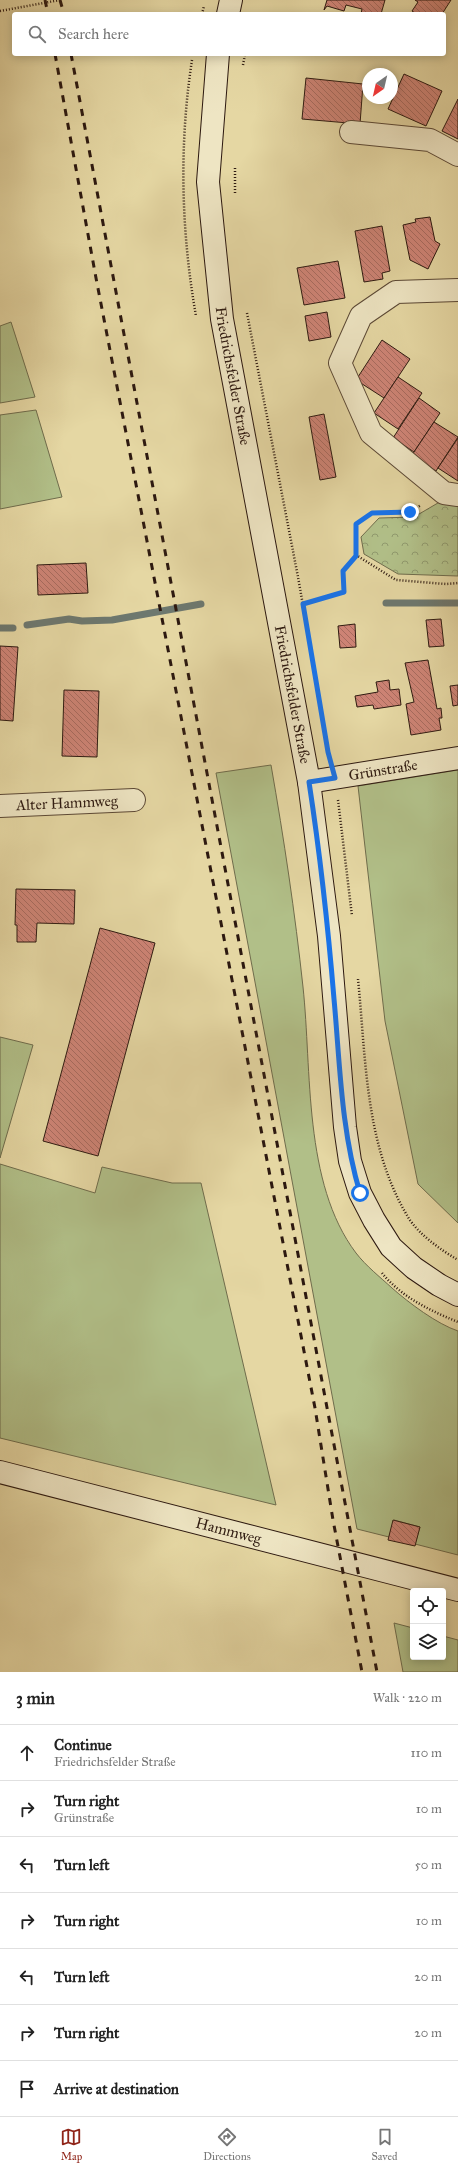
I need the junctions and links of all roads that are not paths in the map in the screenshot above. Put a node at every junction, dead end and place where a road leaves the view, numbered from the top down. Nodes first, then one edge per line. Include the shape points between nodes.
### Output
1 (231, 0) edge
2 (228, 12) edge
3 (218, 56) edge
4 (352, 132) dead end
5 (458, 155) edge
6 (458, 290) edge
7 (451, 494) edge
8 (458, 758) edge
9 (309, 782) junction
10 (134, 800) dead end
11 (0, 806) edge
12 (458, 1295) edge
13 (0, 1472) edge
14 (458, 1590) edge

1 - 2 main road
3 - 9 main road, Friedrichsfelder Straße via 208,182 222,319
4 - 5 main road via 430,140
6 - 7 main road via 396,292 361,316 340,363 372,433
8 - 9 main road, Grünstraße
9 - 12 main road, Friedrichsfelder Straße via 329,936 350,1161 360,1193 391,1247 414,1268
10 - 11 main road, Alter Hammweg
13 - 14 main road, Hammweg

